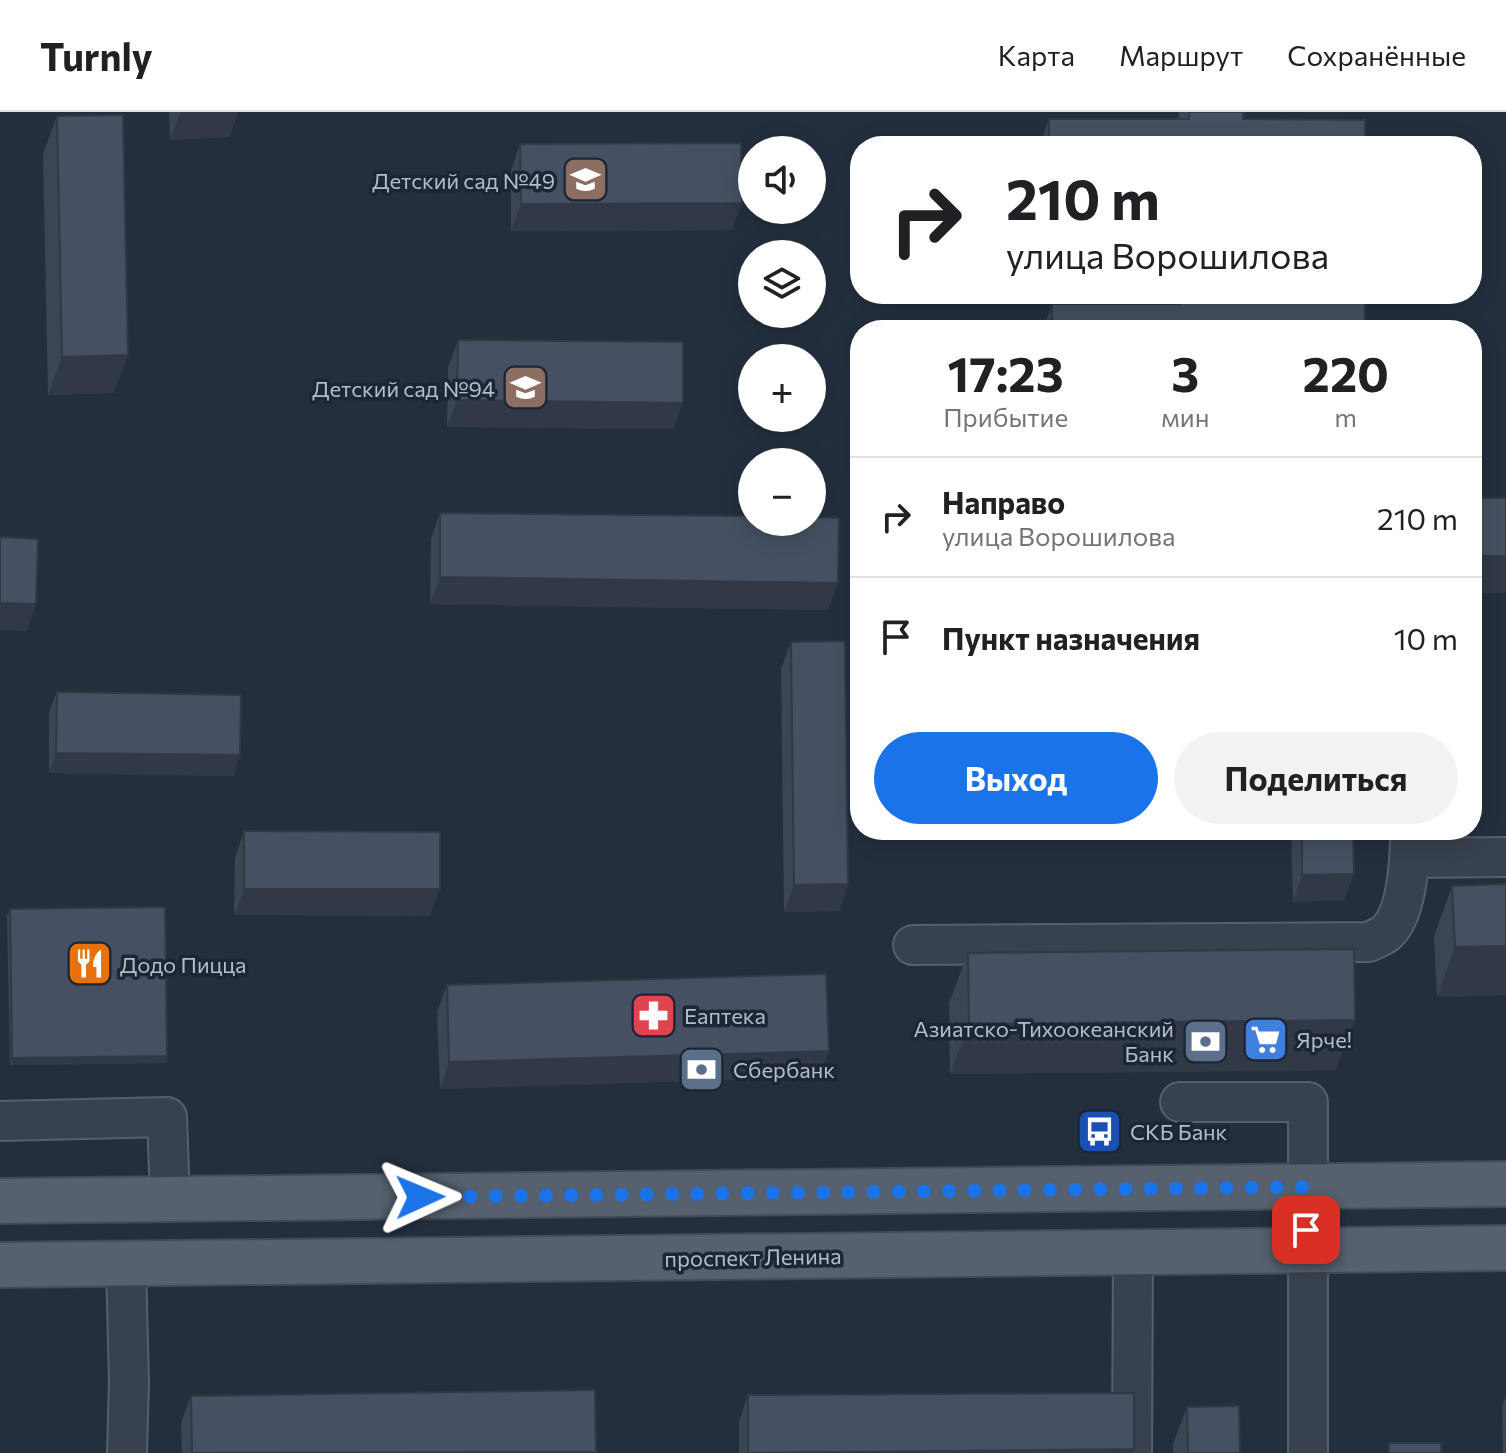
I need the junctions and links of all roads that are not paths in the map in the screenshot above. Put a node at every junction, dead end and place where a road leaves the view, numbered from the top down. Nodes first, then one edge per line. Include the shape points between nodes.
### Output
1 (1410, 844) edge
2 (1506, 857) edge
3 (913, 945) dead end
4 (1180, 1102) dead end
5 (0, 1121) edge
6 (1506, 1184) edge
7 (1307, 1187) junction
8 (170, 1199) junction
9 (0, 1201) edge
10 (1506, 1248) edge
11 (1306, 1252) junction
12 (1133, 1253) junction
13 (126, 1264) junction
14 (0, 1265) edge
15 (127, 1453) edge
16 (1132, 1453) edge
17 (1308, 1453) edge

1 - 2 street
1 - 3 street via 1400,914 1387,932 1369,942
4 - 7 street via 1308,1102
5 - 8 street via 167,1117
6 - 7 main road
7 - 8 main road
7 - 11 street
8 - 9 main road
10 - 11 main road, проспект Ленина
11 - 12 main road, проспект Ленина
11 - 17 street
12 - 13 main road, проспект Ленина
12 - 16 street
13 - 14 main road, проспект Ленина
13 - 15 street

